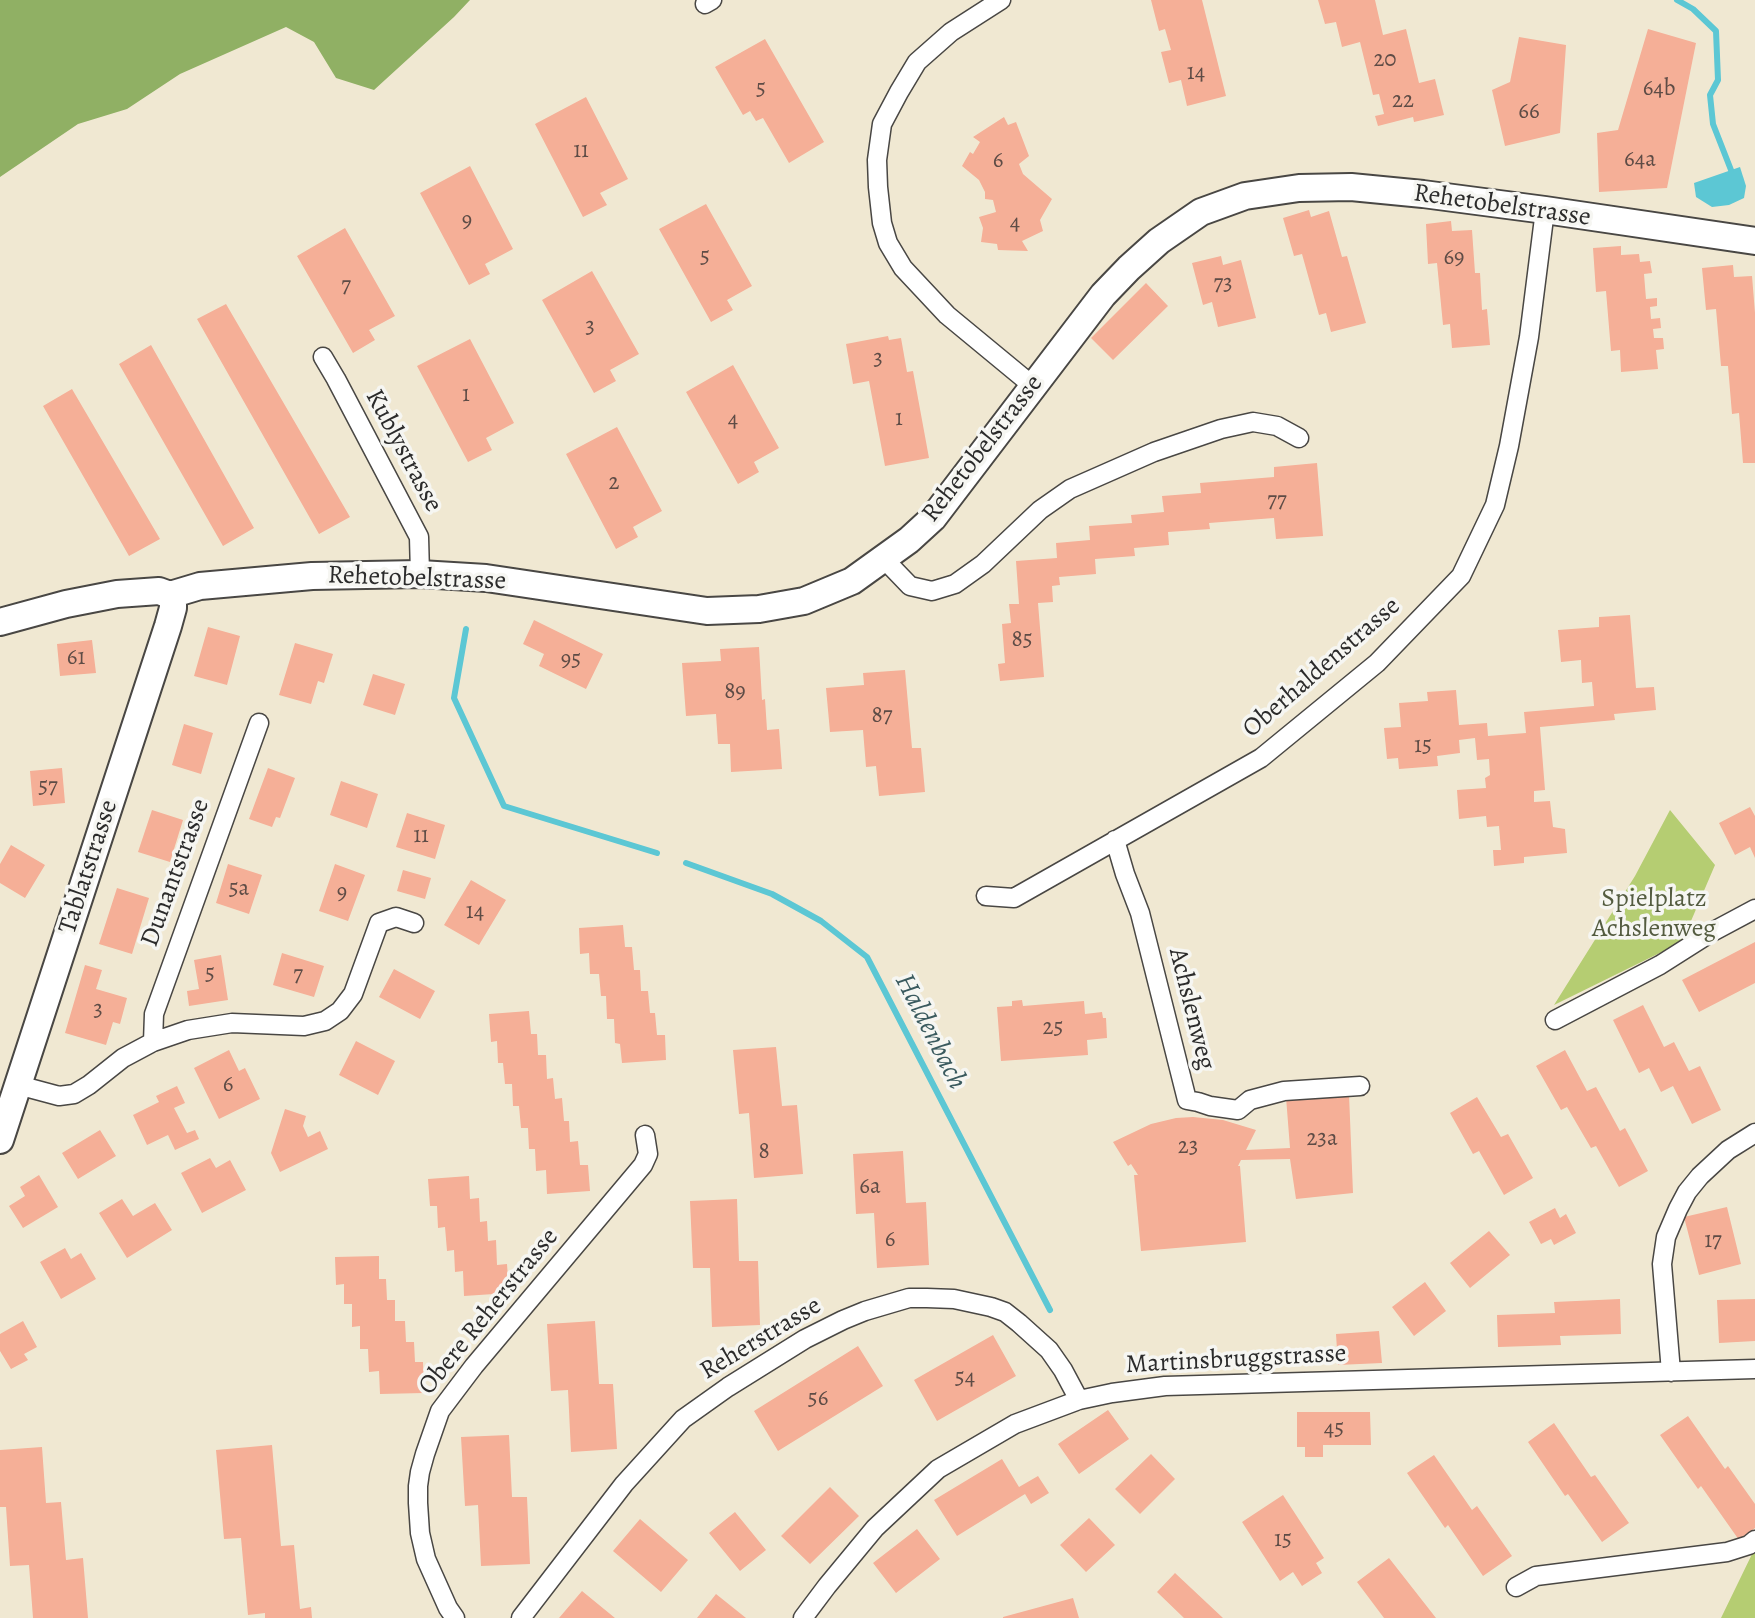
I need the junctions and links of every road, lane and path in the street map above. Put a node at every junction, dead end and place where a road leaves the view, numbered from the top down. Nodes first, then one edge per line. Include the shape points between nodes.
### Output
1 (1001, 0) edge
2 (1545, 210) junction
3 (1755, 241) edge
4 (323, 357) dead end
5 (1033, 386) junction
6 (1299, 438) dead end
7 (884, 559) junction
8 (420, 574) junction
9 (170, 594) junction
10 (0, 622) edge
11 (259, 723) dead end
12 (1115, 840) junction
13 (986, 896) dead end
14 (1755, 909) edge
15 (414, 923) dead end
16 (1555, 1020) dead end
17 (153, 1042) junction
18 (18, 1085) junction
19 (1360, 1086) dead end
20 (1755, 1133) edge
21 (645, 1135) dead end
22 (0, 1140) edge
23 (1755, 1369) edge
24 (1671, 1372) junction
25 (1079, 1400) junction
26 (1755, 1540) edge
27 (1516, 1587) dead end
28 (456, 1618) edge
29 (521, 1618) edge
30 (803, 1618) edge

1 - 5 street via 951,32 917,62 883,124 877,187 888,243 903,268 947,315
2 - 3 street, Rehetobelstrasse
2 - 5 street, Rehetobelstrasse via 1349,187 1245,196 1200,212 1158,241 1104,295
2 - 12 street, Oberhaldenstrasse via 1529,337 1506,458 1495,505 1461,576 1377,663 1261,758
4 - 8 street, Kublystrasse via 419,537
5 - 7 street, Rehetobelstrasse via 933,518
6 - 7 street via 1277,426 1253,422 1154,452 1070,489 1040,510 983,564 955,584 932,591 910,586
7 - 8 street, Rehetobelstrasse via 852,581 804,601 759,610 707,611 486,578
8 - 9 street, Rehetobelstrasse via 312,576 200,586
9 - 10 street, Rehetobelstrasse via 117,594
9 - 18 street, Tablatstrasse via 173,608 168,626
11 - 17 street, Dunantstrasse via 164,981 154,1014
12 - 13 street, Oberhaldenstrasse via 1014,898
12 - 19 street, Achslenweg via 1140,913 1187,1100 1238,1110 1250,1100 1284,1091
14 - 16 street
15 - 17 street via 396,917 379,923 353,994 325,1021 304,1026 232,1023
17 - 18 street via 74,1094 59,1096
18 - 22 street, Tablatstrasse
20 - 24 street via 1700,1176 1687,1192 1666,1237 1662,1264
21 - 28 street, Obere Reherstrasse via 648,1154 643,1165 440,1411 418,1486 420,1533 426,1559
23 - 24 street, Martinsbruggstrasse
24 - 25 street, Martinsbruggstrasse via 1165,1386
25 - 29 street, Reherstrasse via 1049,1350 1005,1312 954,1299 927,1298 909,1298 865,1311 797,1344 683,1419 624,1484
25 - 30 street, Martinsbruggstrasse via 1015,1424 938,1469 874,1528
26 - 27 street via 1727,1552 1536,1576

